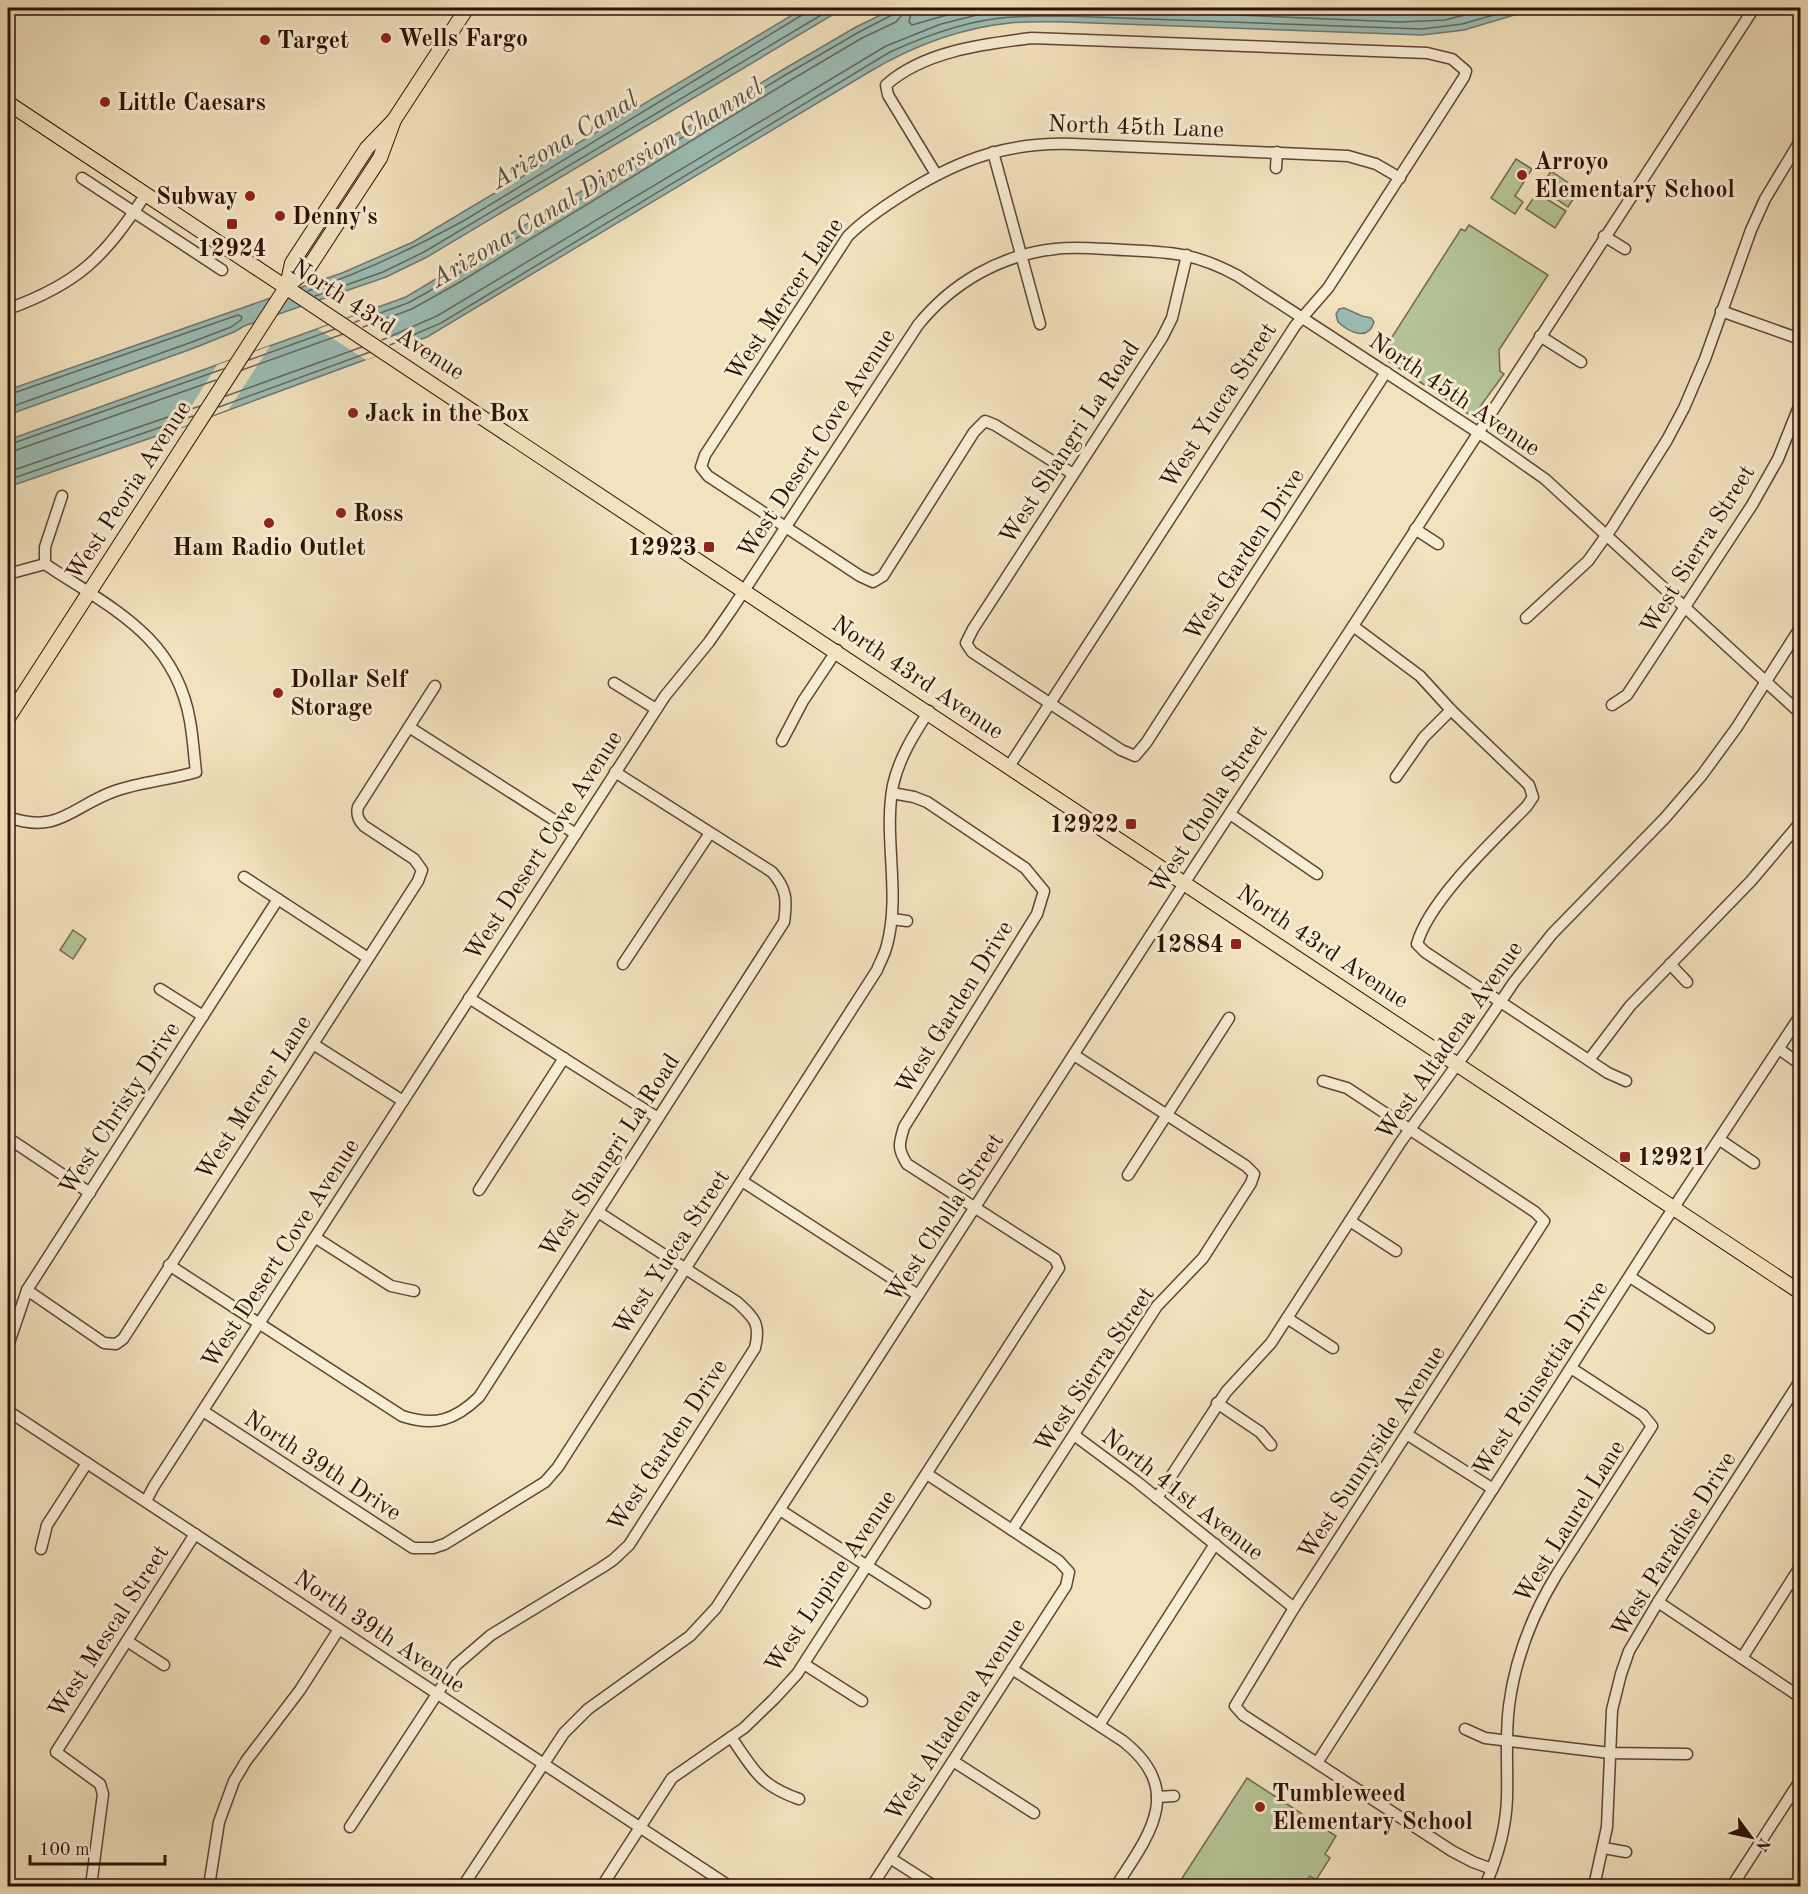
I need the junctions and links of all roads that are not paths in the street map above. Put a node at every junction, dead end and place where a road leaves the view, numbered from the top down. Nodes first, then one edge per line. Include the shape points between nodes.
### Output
1 (467, 8) edge
2 (1754, 8) edge
3 (8, 103) edge
4 (1800, 141) edge
5 (993, 152) junction
6 (1277, 152) junction
7 (1276, 168) dead end
8 (936, 174) junction
9 (82, 178) dead end
10 (1400, 178) junction
11 (146, 194) junction
12 (134, 212) junction
13 (1604, 236) junction
14 (1625, 249) dead end
15 (1187, 255) junction
16 (1021, 256) junction
17 (222, 270) dead end
18 (287, 286) junction
19 (8, 309) edge
20 (1721, 311) junction
21 (1301, 318) junction
22 (1040, 324) dead end
23 (1540, 336) junction
24 (1800, 339) edge
25 (1581, 362) dead end
26 (1386, 372) junction
27 (1800, 404) edge
28 (1478, 432) junction
29 (1073, 474) junction
30 (62, 496) dead end
31 (786, 527) junction
32 (1415, 529) junction
33 (1607, 535) junction
34 (1438, 544) dead end
35 (45, 564) junction
36 (8, 574) edge
37 (745, 589) junction
38 (89, 593) junction
39 (1686, 607) junction
40 (1526, 618) dead end
41 (1353, 626) junction
42 (1800, 628) edge
43 (837, 650) junction
44 (1765, 682) junction
45 (614, 683) dead end
46 (435, 686) dead end
47 (1050, 702) junction
48 (1612, 705) dead end
49 (656, 709) junction
50 (1451, 710) junction
51 (929, 711) junction
52 (1800, 713) edge
53 (8, 718) edge
54 (409, 727) junction
55 (782, 741) dead end
56 (1010, 765) junction
57 (615, 772) junction
58 (1396, 777) dead end
59 (892, 793) junction
60 (1230, 814) junction
61 (8, 817) edge
62 (1800, 823) edge
63 (710, 833) junction
64 (576, 834) junction
65 (1317, 873) dead end
66 (244, 877) dead end
67 (1185, 881) junction
68 (278, 899) junction
69 (892, 919) junction
70 (907, 921) dead end
71 (368, 958) junction
72 (623, 964) dead end
73 (1670, 964) junction
74 (1687, 982) dead end
75 (160, 989) dead end
76 (469, 998) junction
77 (1500, 1001) junction
78 (203, 1016) junction
79 (1800, 1016) edge
80 (1229, 1018) dead end
81 (313, 1044) junction
82 (1779, 1049) junction
83 (1074, 1055) junction
84 (564, 1058) junction
85 (1589, 1060) junction
86 (1458, 1063) junction
87 (1800, 1064) edge
88 (1323, 1081) dead end
89 (1626, 1081) dead end
90 (403, 1101) junction
91 (1167, 1115) junction
92 (658, 1118) junction
93 (1410, 1129) junction
94 (8, 1138) edge
95 (1720, 1140) junction
96 (1754, 1163) dead end
97 (1128, 1175) dead end
98 (742, 1181) junction
99 (480, 1190) dead end
100 (90, 1193) junction
101 (1675, 1207) junction
102 (975, 1208) junction
103 (598, 1212) junction
104 (1350, 1221) junction
105 (316, 1238) junction
106 (1396, 1251) dead end
107 (169, 1265) junction
108 (686, 1268) junction
109 (1630, 1277) junction
110 (27, 1290) junction
111 (414, 1291) dead end
112 (1800, 1292) edge
113 (918, 1295) junction
114 (1287, 1318) junction
115 (260, 1324) junction
116 (1709, 1328) dead end
117 (8, 1346) edge
118 (1333, 1348) dead end
119 (1571, 1368) junction
120 (1800, 1381) edge
121 (1218, 1403) junction
122 (8, 1410) edge
123 (203, 1411) junction
124 (1408, 1435) junction
125 (1074, 1436) junction
126 (1271, 1445) dead end
127 (87, 1463) junction
128 (927, 1474) junction
129 (1493, 1490) junction
130 (1157, 1498) junction
131 (146, 1501) junction
132 (780, 1510) junction
133 (1012, 1530) junction
134 (195, 1534) junction
135 (1215, 1544) junction
136 (41, 1549) dead end
137 (422, 1549) joint
138 (868, 1566) junction
139 (1800, 1567) edge
140 (1658, 1602) junction
141 (925, 1603) dead end
142 (1294, 1608) junction
143 (339, 1629) junction
144 (127, 1641) junction
145 (1742, 1658) junction
146 (804, 1664) junction
147 (164, 1665) dead end
148 (1012, 1669) junction
149 (436, 1693) junction
150 (1800, 1697) edge
151 (861, 1701) dead end
152 (1098, 1725) junction
153 (1465, 1729) dead end
154 (731, 1737) junction
155 (1508, 1741) junction
156 (1610, 1753) junction
157 (1687, 1754) dead end
158 (953, 1761) junction
159 (1317, 1763) junction
160 (542, 1764) junction
161 (1800, 1781) edge
162 (1174, 1796) dead end
163 (1157, 1797) junction
164 (799, 1799) dead end
165 (1034, 1813) dead end
166 (350, 1827) dead end
167 (640, 1828) junction
168 (1604, 1848) junction
169 (1626, 1852) dead end
170 (890, 1858) junction
171 (1492, 1869) junction
172 (91, 1887) edge
173 (209, 1887) edge
174 (463, 1887) edge
175 (602, 1887) edge
176 (729, 1887) edge
177 (872, 1887) edge
178 (934, 1887) edge
179 (1116, 1887) edge
180 (1485, 1887) edge
181 (1594, 1887) edge
182 (1732, 1887) edge

1 - 18 main road, West Peoria Avenue via 394,120 380,158 307,270
2 - 13 street, West Cholla Street
3 - 11 main road, North 43rd Avenue
4 - 20 street via 1765,199
5 - 6 street, North 45th Lane via 1044,143
5 - 8 street, West Mercer Lane
5 - 16 street
6 - 7 street
6 - 10 street, North 45th Lane via 1348,156 1376,164
8 - 10 street, West Yucca Street via 888,95 886,84 902,72 947,53 1032,38 1427,53 1452,59 1466,71 1464,77
8 - 31 street, West Mercer Lane via 875,212 848,236 705,455 701,467 708,476
9 - 12 street
10 - 21 street, West Yucca Street via 1335,278
11 - 12 street
11 - 18 main road, North 43rd Avenue
12 - 17 street
12 - 19 street via 90,266 53,290
13 - 14 street
13 - 23 street, West Cholla Street
15 - 16 street, North 45th Avenue via 1083,248
15 - 21 street, North 45th Avenue via 1238,276
15 - 29 street, West Shangri La Road via 1172,318 1162,338
16 - 22 street
16 - 31 street, West Desert Cove Avenue via 980,272 932,308
18 - 37 main road, North 43rd Avenue
18 - 38 main road, West Peoria Avenue
20 - 24 street
20 - 33 street via 1706,359 1684,408
21 - 26 street, North 45th Avenue
21 - 47 street, West Yucca Street
23 - 25 street
23 - 28 street, West Cholla Street
26 - 28 street, North 45th Avenue
26 - 47 street, West Garden Drive via 1135,756
27 - 39 street, West Sierra Street via 1764,485
28 - 32 street, West Cholla Street
28 - 33 street, North 45th Avenue via 1545,479
29 - 31 street via 985,421 974,432 883,576 873,582
29 - 47 street, West Shangri La Road via 966,643 972,652
30 - 35 street via 45,548
31 - 37 street, West Desert Cove Avenue
32 - 34 street
32 - 41 street, West Cholla Street
33 - 39 street, North 45th Avenue
33 - 40 street via 1588,561
35 - 36 street
35 - 38 street
37 - 43 main road, North 43rd Avenue
37 - 49 street, West Desert Cove Avenue
38 - 53 main road, West Peoria Avenue
38 - 61 street via 139,627 161,651 177,678 190,720 195,772 112,792 65,817 39,824
39 - 44 street, North 45th Avenue
39 - 48 street, West Sierra Street via 1628,695
41 - 50 street via 1420,676
41 - 60 street, West Cholla Street
42 - 44 street, West Altadena Avenue
43 - 51 main road, North 43rd Avenue
43 - 55 street
44 - 52 street, North 45th Avenue
44 - 77 street, West Altadena Avenue via 1686,795 1552,934
45 - 49 street
46 - 54 street
47 - 56 street, West Yucca Street
49 - 57 street, West Desert Cove Avenue
50 - 58 street via 1424,737
50 - 77 street via 1529,785 1533,797 1437,906 1421,928 1417,944
51 - 56 main road, North 43rd Avenue
51 - 59 street, West Yucca Street via 907,747
54 - 64 street
54 - 71 street, West Mercer Lane via 357,813 364,826 414,859 422,870
56 - 67 main road, North 43rd Avenue
57 - 63 street
57 - 64 street, West Desert Cove Avenue
59 - 69 street, West Yucca Street
59 - 102 street, West Garden Drive via 927,802 1025,868 1044,891 1037,914 904,1126 898,1145 907,1164
60 - 65 street
60 - 67 street, West Cholla Street
62 - 73 street via 1751,881
63 - 72 street
63 - 92 street, West Shangri La Road via 772,872 782,884 786,896 784,922
64 - 76 street, West Desert Cove Avenue
66 - 68 street
67 - 83 street, West Cholla Street
67 - 86 main road, North 43rd Avenue
68 - 71 street
68 - 78 street, West Christy Drive
69 - 70 street
69 - 98 street, West Yucca Street via 887,947 871,981
71 - 81 street, West Mercer Lane
73 - 74 street
73 - 85 street via 1630,1006
75 - 78 street
76 - 84 street
76 - 90 street, West Desert Cove Avenue
77 - 85 street
77 - 86 street, West Altadena Avenue
78 - 100 street, West Christy Drive
79 - 82 street, West Poinsettia Drive
80 - 91 street
81 - 90 street
81 - 107 street, West Mercer Lane
82 - 87 street
82 - 95 street, West Poinsettia Drive
83 - 91 street
83 - 102 street, West Cholla Street
84 - 92 street
84 - 99 street
85 - 89 street
86 - 93 street, West Altadena Avenue
86 - 101 main road, North 43rd Avenue
88 - 93 street via 1347,1088
90 - 105 street, West Desert Cove Avenue
91 - 97 street
91 - 125 street, West Sierra Street via 1254,1174 1203,1258 1157,1306
92 - 103 street, West Shangri La Road
93 - 104 street, West Altadena Avenue
93 - 124 street, West Sunnyside Avenue via 1544,1221
94 - 100 street
95 - 96 street
95 - 101 street, West Poinsettia Drive
98 - 108 street, West Yucca Street
98 - 113 street
100 - 110 street, West Christy Drive
101 - 109 street, West Poinsettia Drive
101 - 112 main road, North 43rd Avenue
102 - 113 street, West Cholla Street
102 - 128 street, West Lupine Avenue via 1055,1259 1059,1268
103 - 108 street
103 - 115 street, West Shangri La Road via 479,1397 467,1409 444,1420 417,1422 391,1411
104 - 106 street
104 - 114 street, West Altadena Avenue
105 - 111 street via 391,1286
105 - 115 street, West Desert Cove Avenue
107 - 110 street, West Mercer Lane via 123,1339 116,1344 104,1343
107 - 115 street
108 - 137 street, West Yucca Street via 545,1482 445,1544
108 - 149 street, West Garden Drive via 753,1317 759,1328 755,1348 629,1545 601,1568 490,1635 456,1665
109 - 116 street
109 - 119 street, West Poinsettia Drive
110 - 117 street, West Christy Drive
113 - 132 street, West Cholla Street
114 - 118 street
114 - 121 street, West Altadena Avenue via 1271,1343
115 - 123 street, West Desert Cove Avenue
119 - 129 street, West Poinsettia Drive
119 - 155 street, West Laurel Lane via 1643,1415 1652,1426 1543,1596 1516,1669
120 - 140 street, West Paradise Drive
121 - 126 street via 1260,1432
121 - 130 street, West Altadena Avenue
122 - 127 street, North 39th Avenue
123 - 131 street, West Desert Cove Avenue
123 - 137 street, North 39th Drive via 402,1543
124 - 129 street
124 - 142 street, West Sunnyside Avenue
125 - 130 street, North 41st Avenue
125 - 133 street, West Sierra Street
127 - 131 street, North 39th Avenue
127 - 136 street via 47,1525
128 - 133 street
128 - 138 street, West Lupine Avenue
129 - 159 street, West Poinsettia Drive
130 - 135 street, North 41st Avenue
131 - 134 street, North 39th Avenue
132 - 138 street
132 - 160 street, West Cholla Street via 707,1619 668,1654 588,1709 564,1733
133 - 148 street, West Altadena Avenue via 1069,1572 1066,1586
134 - 143 street, North 39th Avenue
134 - 144 street, West Mescal Street
135 - 142 street, North 41st Avenue
135 - 152 street
138 - 141 street
138 - 146 street, West Lupine Avenue
139 - 145 street
140 - 145 street
140 - 156 street, West Paradise Drive via 1623,1668 1612,1710
142 - 159 street, West Sunnyside Avenue via 1235,1706
143 - 149 street, North 39th Avenue
143 - 173 street via 234,1781 219,1822
144 - 147 street
144 - 172 street, West Mescal Street via 56,1752 103,1782
145 - 150 street
146 - 151 street
146 - 154 street, West Lupine Avenue via 774,1700
148 - 152 street
148 - 158 street, West Altadena Avenue
149 - 160 street, North 39th Avenue
149 - 166 street, West Garden Drive
152 - 163 street via 1140,1754 1150,1769
153 - 155 street via 1480,1737
154 - 164 street via 760,1778
154 - 167 street, West Lupine Avenue via 672,1778
155 - 156 street
155 - 171 street, West Laurel Lane via 1507,1800
156 - 157 street
156 - 168 street, West Paradise Drive
158 - 165 street
158 - 170 street, West Altadena Avenue
159 - 171 street via 1452,1851
160 - 167 street, North 39th Avenue
160 - 174 street, West Cholla Street
161 - 182 street
162 - 163 street
163 - 179 street via 1156,1818 1148,1838
167 - 175 street, West Lupine Avenue
167 - 176 street, North 39th Avenue
168 - 169 street
168 - 181 street, West Paradise Drive
170 - 177 street, West Altadena Avenue
170 - 178 street
171 - 180 street, West Laurel Lane

